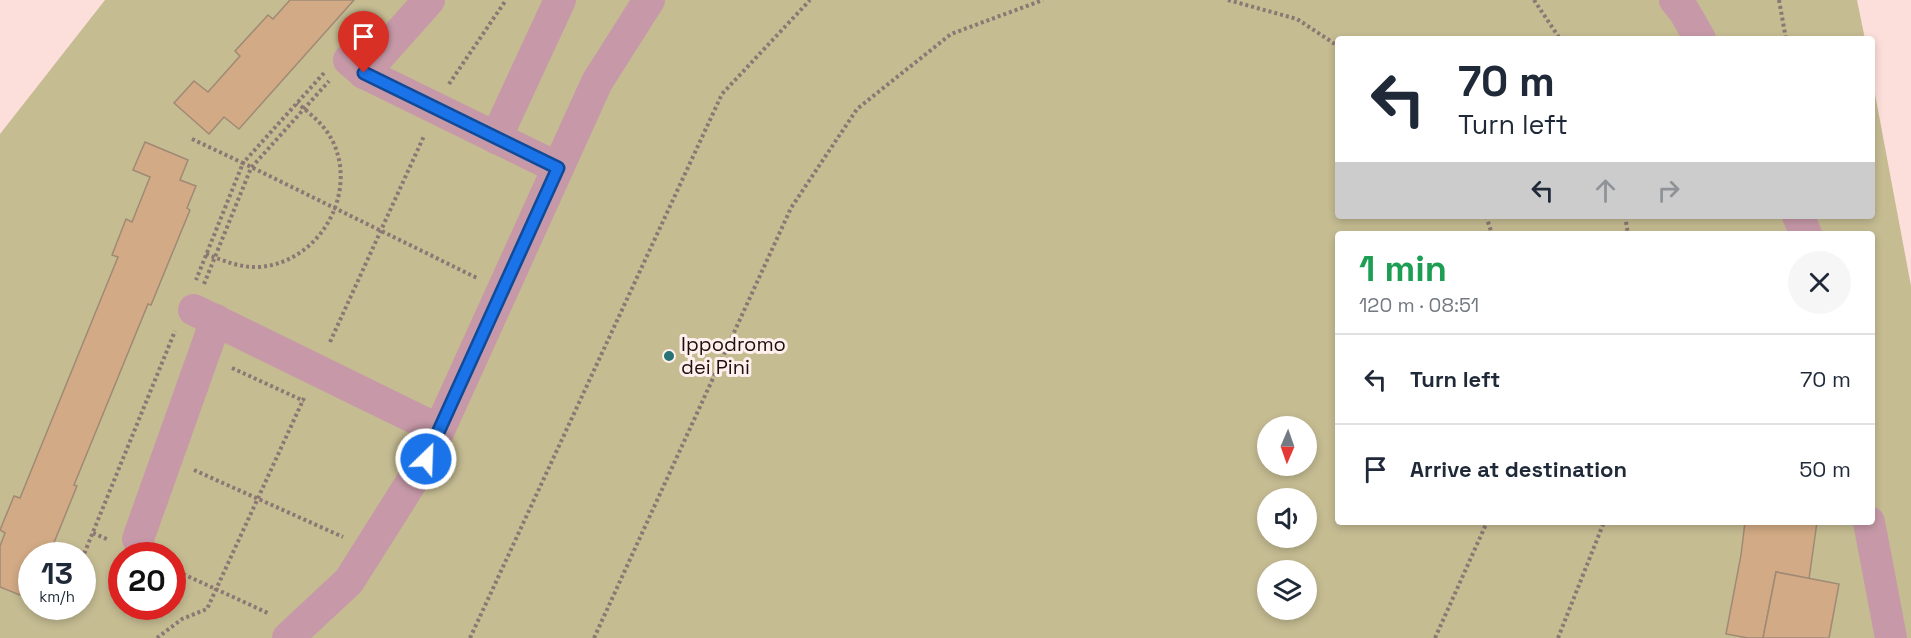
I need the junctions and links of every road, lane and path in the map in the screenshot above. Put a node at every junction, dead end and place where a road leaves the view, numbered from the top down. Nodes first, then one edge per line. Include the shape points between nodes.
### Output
1 (429, 0) edge
2 (506, 0) edge
3 (560, 0) edge
4 (649, 0) edge
5 (810, 0) edge
6 (1043, 0) edge
7 (1228, 0) edge
8 (1534, 0) edge
9 (1675, 0) edge
10 (1779, 0) edge
11 (1558, 36) edge
12 (1698, 36) edge
13 (1785, 36) edge
14 (1335, 44) edge
15 (347, 67) junction
16 (297, 102) junction
17 (304, 109) junction
18 (437, 109) junction
19 (496, 138) junction
20 (192, 139) dead end
21 (243, 164) junction
22 (251, 168) junction
23 (558, 168) junction
24 (335, 209) junction
25 (381, 231) junction
26 (206, 254) junction
27 (215, 257) junction
28 (502, 291) junction
29 (195, 311) junction
30 (317, 370) junction
31 (439, 430) junction
32 (128, 445) junction
33 (166, 460) junction
34 (258, 498) junction
35 (1486, 525) edge
36 (1603, 525) edge
37 (1870, 525) edge
38 (138, 539) dead end
39 (89, 542) edge
40 (368, 550) junction
41 (186, 575) edge
42 (216, 589) junction
43 (283, 628) edge
44 (157, 638) edge
45 (470, 638) edge
46 (594, 638) edge
47 (1435, 638) edge
48 (1558, 638) edge
49 (1891, 638) edge

1 - 15 lane
2 - 18 path via 446,89
3 - 19 lane
4 - 23 lane via 597,82
5 - 45 path via 722,94
6 - 46 path via 951,34 857,108 791,208
7 - 14 path via 1297,19
8 - 11 path
9 - 12 lane
10 - 13 path
15 - 16 path
15 - 17 path
15 - 18 lane
16 - 17 path
16 - 21 path
17 - 22 path
17 - 24 path via 319,120 334,143 341,170
18 - 19 lane
18 - 25 path
19 - 23 lane
20 - 21 path
21 - 22 path
21 - 26 path
22 - 24 path
22 - 27 path
23 - 28 lane
24 - 25 path
24 - 27 path via 329,224 311,245 287,260 260,267 232,264
25 - 28 path
25 - 30 path
26 - 27 path
26 - 29 path
27 - 29 path
28 - 31 lane
29 - 30 lane
29 - 32 path
29 - 33 lane
30 - 31 lane
30 - 34 path
31 - 40 lane via 426,459
32 - 33 path
32 - 39 path
33 - 34 path
33 - 38 lane
34 - 40 path
34 - 42 path
35 - 47 path
36 - 48 path
37 - 49 lane
40 - 43 lane via 349,581
41 - 42 path
42 - 43 path
42 - 44 path via 207,609 182,618

